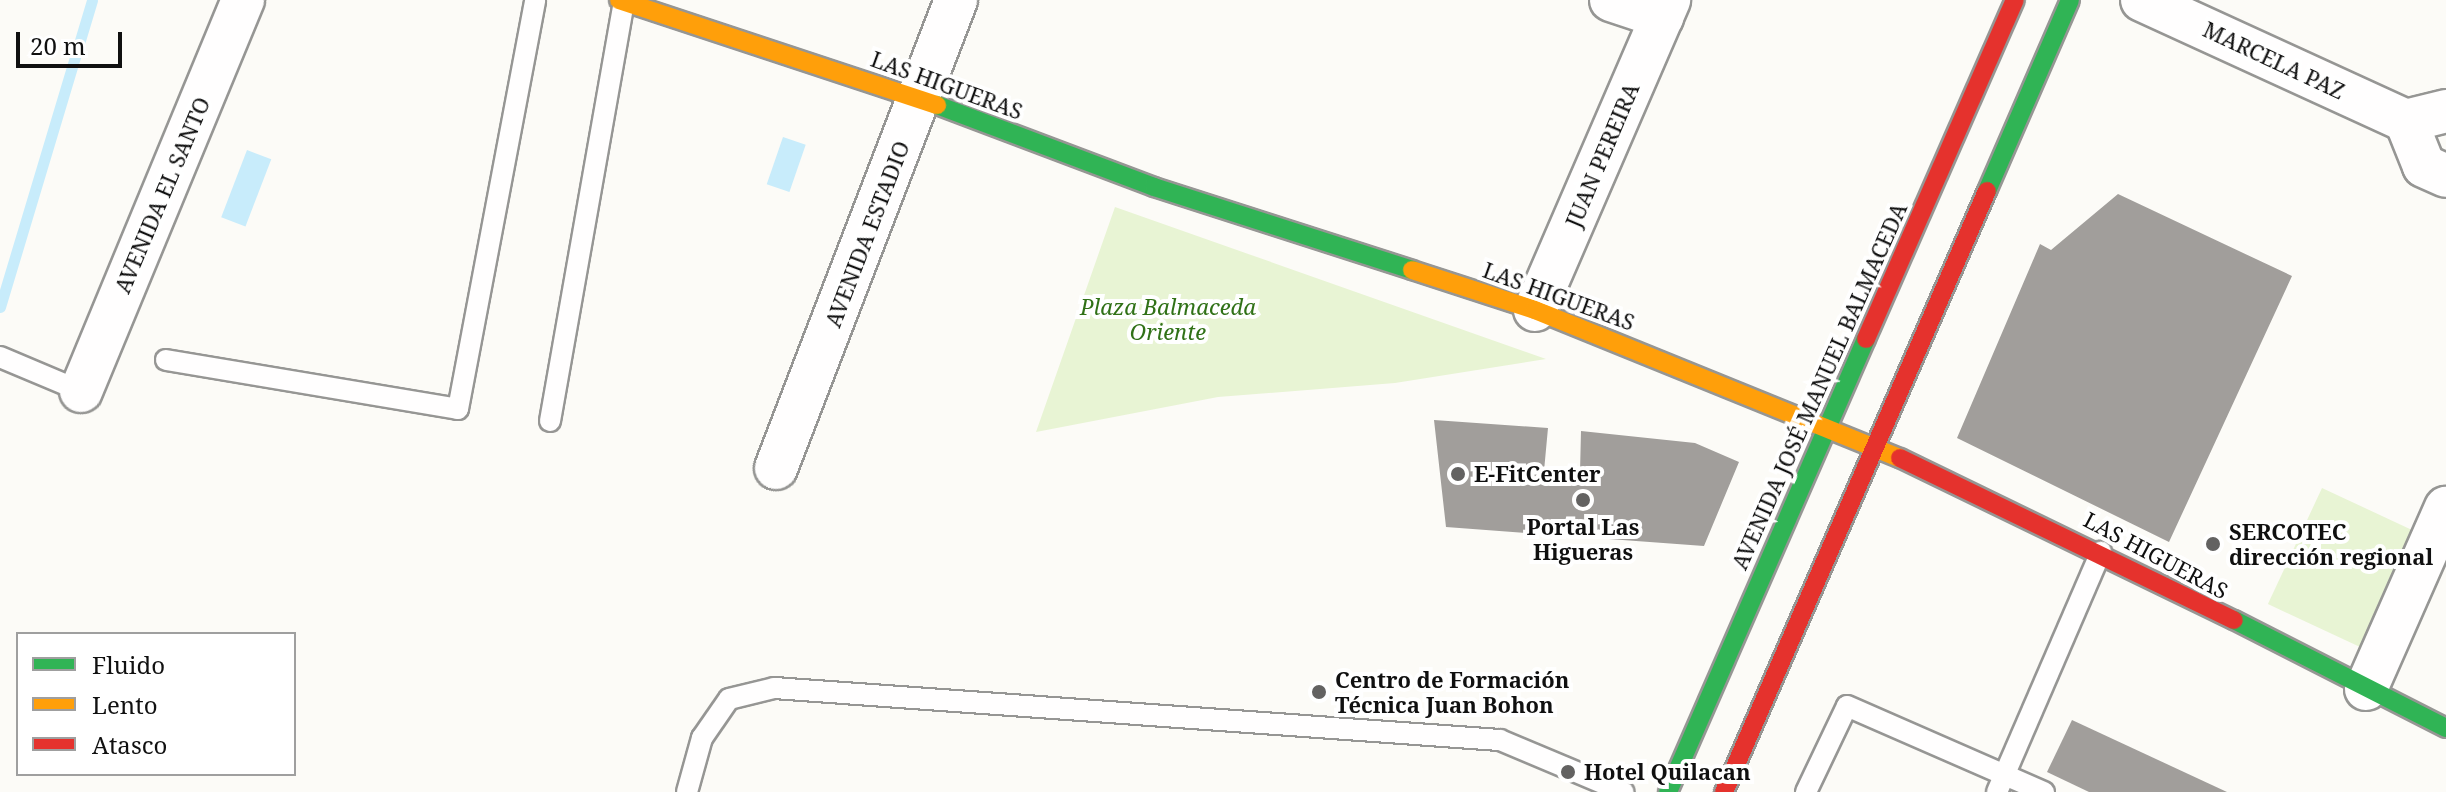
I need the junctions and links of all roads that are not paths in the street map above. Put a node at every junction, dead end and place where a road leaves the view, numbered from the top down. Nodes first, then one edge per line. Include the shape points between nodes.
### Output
1 (243, 0) edge
2 (535, 0) edge
3 (956, 0) edge
4 (1611, 0) edge
5 (2015, 0) edge
6 (2070, 0) edge
7 (2142, 0) edge
8 (622, 1) edge
9 (1665, 8) edge
10 (920, 98) junction
11 (2446, 111) edge
12 (2406, 121) junction
13 (2446, 176) edge
14 (1535, 310) junction
15 (0, 357) edge
16 (166, 360) dead end
17 (81, 391) joint
18 (550, 421) dead end
19 (1828, 427) junction
20 (1875, 446) junction
21 (776, 468) dead end
22 (2446, 508) edge
23 (2101, 552) junction
24 (2366, 689) junction
25 (2446, 728) edge
26 (2001, 784) edge
27 (687, 792) edge
28 (1624, 792) edge
29 (1668, 792) edge
30 (1724, 792) edge
31 (1806, 792) edge
32 (2044, 792) edge

1 - 17 street, AVENIDA EL SANTO
2 - 16 lane via 458,409
3 - 10 street, AVENIDA ESTADIO
4 - 9 street
5 - 19 main road, AVENIDA JOSÉ MANUEL BALMACEDA
6 - 20 main road
7 - 12 street, MARCELA PAZ
8 - 10 main road, LAS HIGUERAS
8 - 18 lane
9 - 14 street, JUAN PEREIRA
10 - 14 main road, LAS HIGUERAS via 1154,187
10 - 21 street, AVENIDA ESTADIO
11 - 12 street
12 - 13 street via 2424,166
14 - 19 main road, LAS HIGUERAS
15 - 17 lane
19 - 20 main road, LAS HIGUERAS
19 - 29 main road, AVENIDA JOSÉ MANUEL BALMACEDA
20 - 23 main road, LAS HIGUERAS
20 - 30 main road
22 - 24 street
23 - 24 main road, LAS HIGUERAS
23 - 26 lane
24 - 25 main road, LAS HIGUERAS
26 - 31 lane via 1847,706
26 - 32 lane
27 - 28 lane via 702,738 729,699 774,688 1500,740

